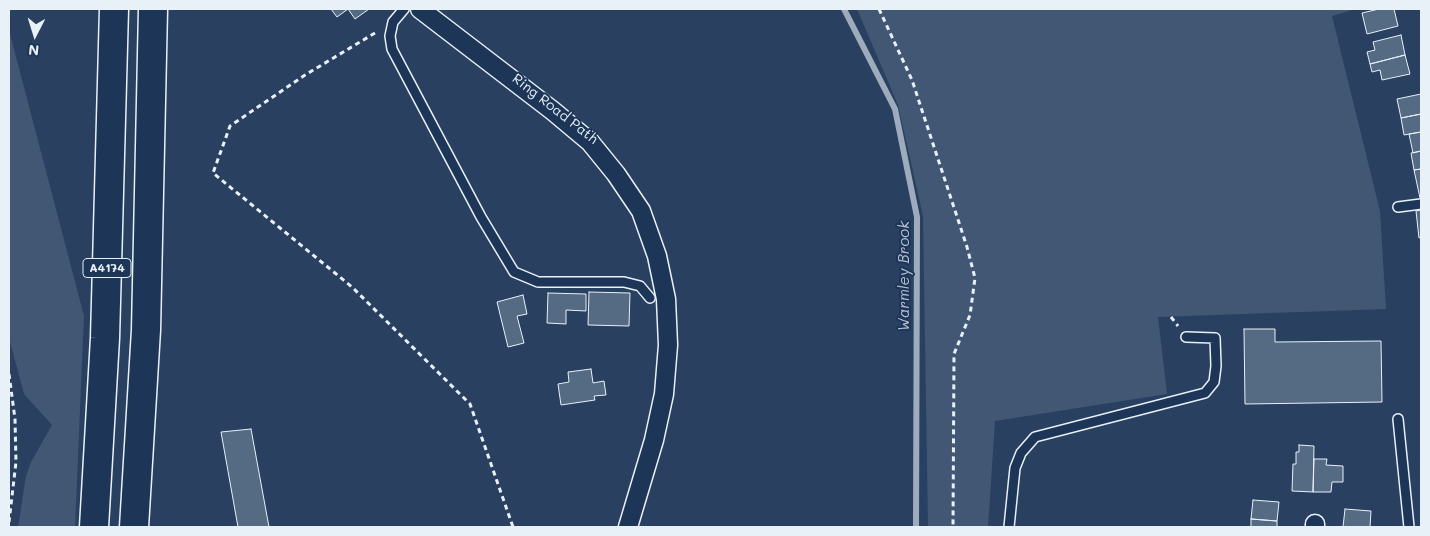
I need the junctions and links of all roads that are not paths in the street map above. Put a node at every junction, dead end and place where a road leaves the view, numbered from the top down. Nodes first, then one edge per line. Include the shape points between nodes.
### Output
1 (114, 9) edge
2 (154, 9) edge
3 (404, 9) edge
4 (420, 9) edge
5 (1421, 204) edge
6 (1398, 207) dead end
7 (650, 298) dead end
8 (1186, 337) dead end
9 (1398, 419) dead end
10 (94, 527) edge
11 (134, 527) edge
12 (628, 527) edge
13 (1008, 527) edge
14 (1409, 527) edge

1 - 10 highway, A4174 via 106,338
2 - 11 highway, A4174 via 146,330
3 - 7 lane via 393,22 392,49 481,217 514,272 538,282 624,282 640,286
4 - 12 street, Ring Road Path via 590,142 641,211 657,256 666,299 668,344 664,394 654,440
5 - 6 lane
8 - 13 lane via 1215,338 1214,382 1205,392 1036,437 1021,453 1015,468
9 - 14 lane

